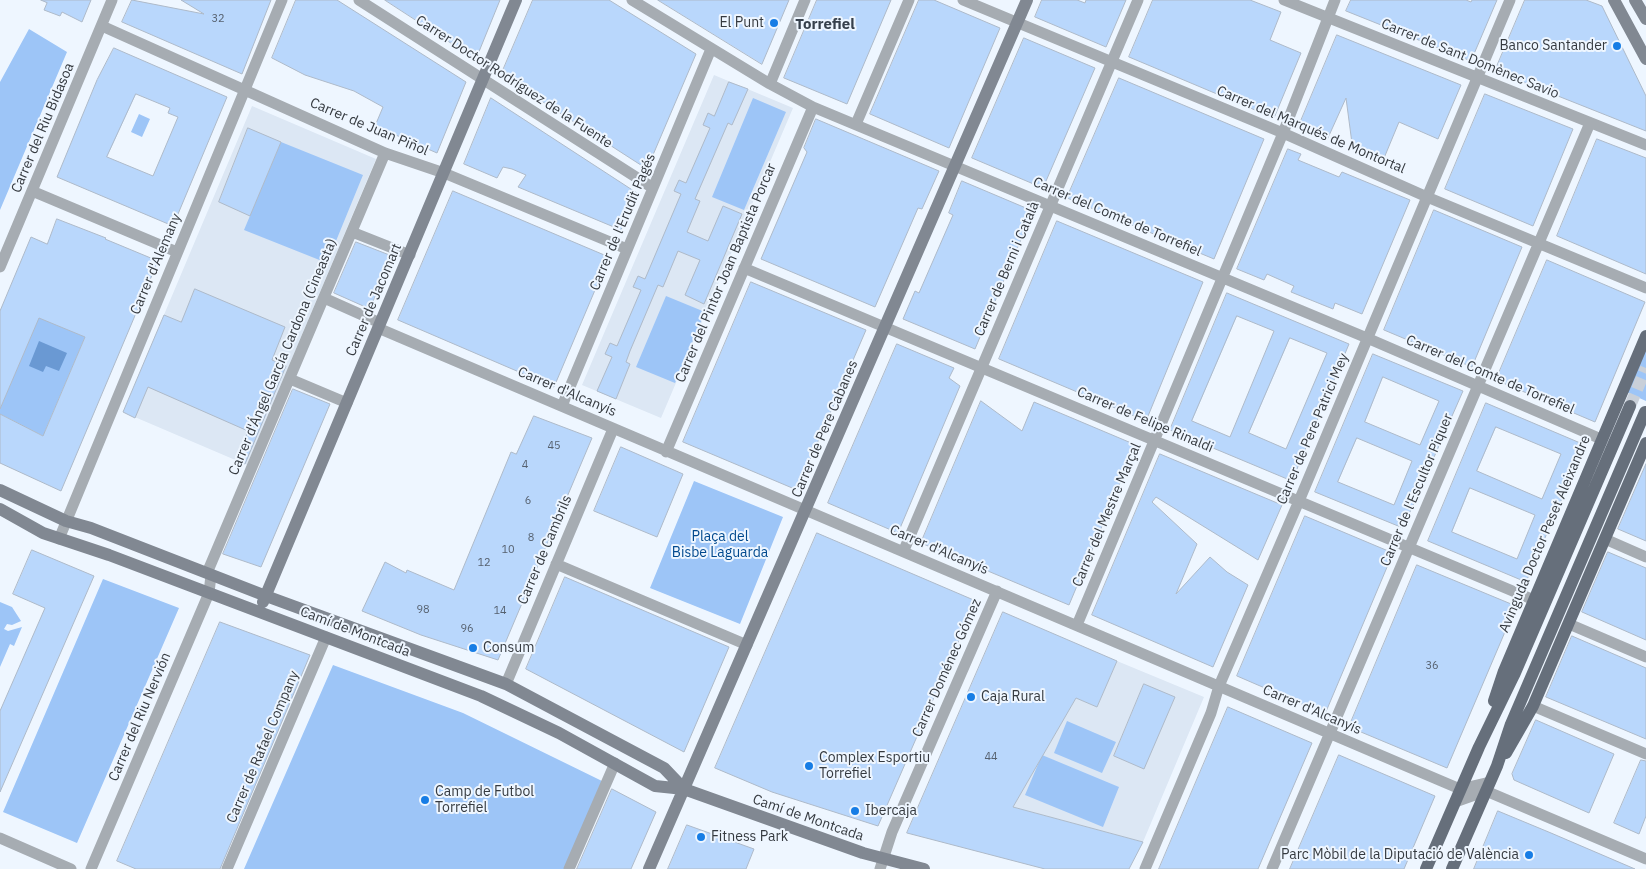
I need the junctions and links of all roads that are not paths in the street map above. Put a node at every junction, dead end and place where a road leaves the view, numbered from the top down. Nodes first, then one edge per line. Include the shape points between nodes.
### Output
1 (112, 0) edge
2 (282, 0) edge
3 (359, 0) edge
4 (516, 0) edge
5 (632, 0) edge
6 (805, 0) edge
7 (909, 0) edge
8 (963, 0) edge
9 (1027, 0) edge
10 (1138, 0) edge
11 (1284, 0) edge
12 (1335, 0) edge
13 (1510, 0) edge
14 (1614, 0) edge
15 (1635, 0) edge
16 (1329, 18) junction
17 (1646, 19) edge
18 (1017, 22) junction
19 (102, 26) junction
20 (711, 49) junction
21 (1646, 59) edge
22 (1112, 62) junction
23 (1478, 78) junction
24 (482, 80) junction
25 (770, 84) junction
26 (246, 90) junction
27 (813, 107) junction
28 (1590, 123) junction
29 (856, 124) junction
30 (1283, 133) junction
31 (1646, 145) edge
32 (385, 153) junction
33 (955, 165) junction
34 (444, 173) junction
35 (654, 188) junction
36 (32, 192) junction
37 (1427, 197) junction
38 (1051, 206) junction
39 (352, 232) junction
40 (1538, 242) junction
41 (627, 249) junction
42 (177, 252) junction
43 (410, 255) junction
44 (0, 267) edge
45 (744, 268) junction
46 (1222, 278) junction
47 (1646, 288) edge
48 (324, 298) junction
49 (379, 325) junction
50 (885, 327) junction
51 (1646, 336) edge
52 (1368, 338) junction
53 (982, 368) junction
54 (290, 378) junction
55 (1478, 385) junction
56 (347, 403) junction
57 (562, 406) junction
58 (1630, 406) tunnel mouth
59 (1645, 412) tunnel mouth
60 (613, 429) junction
61 (1601, 439) junction
62 (1154, 440) junction
63 (666, 452) junction
64 (1644, 452) edge
65 (0, 484) edge
66 (0, 490) edge
67 (20, 498) junction
68 (1300, 501) junction
69 (805, 511) junction
70 (3, 512) edge
71 (66, 521) junction
72 (59, 539) junction
73 (1605, 539) junction
74 (1409, 547) junction
75 (904, 550) junction
76 (1646, 557) edge
77 (556, 564) junction
78 (209, 574) junction
79 (997, 591) junction
80 (209, 593) junction
81 (266, 596) junction
82 (1534, 600) junction
83 (259, 612) junction
84 (1569, 624) junction
85 (1077, 625) junction
86 (326, 637) junction
87 (747, 645) junction
88 (1646, 657) edge
89 (506, 684) junction
90 (1219, 686) junction
91 (1533, 706) junction
92 (1330, 734) junction
93 (1479, 747) junction
94 (1646, 754) edge
95 (615, 763) junction
96 (1497, 766) junction
97 (1488, 786) junction
98 (684, 789) junction
99 (1460, 789) junction
100 (1455, 802) junction
101 (0, 838) edge
102 (1646, 859) edge
103 (882, 864) edge
104 (71, 869) edge
105 (91, 869) edge
106 (227, 869) edge
107 (569, 869) edge
108 (649, 869) edge
109 (924, 869) edge
110 (1145, 869) edge
111 (1272, 869) edge
112 (1426, 869) edge
113 (1452, 869) edge

1 - 19 street, Carrer del Riu Bidasoa
2 - 26 street, Carrer d'Alemany
3 - 24 street, Carrer Doctor Rodríguez de la Fuente
4 - 24 street, Carrer de Jacomart
5 - 20 street, Carrer del Comte de Torrefiel
6 - 25 street
7 - 29 street
8 - 18 street, Carrer del Marqués de Montortal
9 - 18 street, Carrer de Pere Cabanes
10 - 22 street, Carrer de Berni i Català
11 - 16 street, Carrer de Sant Domènec Savio
12 - 16 street, Carrer del Mestre Marçal
13 - 23 street, Carrer de Pere Patrici Mey
14 - 21 street
15 - 17 street
16 - 23 street, Carrer de Sant Domènec Savio
16 - 30 street, Carrer del Mestre Marçal
18 - 22 street, Carrer del Marqués de Montortal
18 - 33 street, Carrer de Pere Cabanes
19 - 26 street, Carrer de Juan Piñol
19 - 36 street, Carrer del Riu Bidasoa
20 - 25 street, Carrer del Comte de Torrefiel
20 - 35 street, Carrer de l'Erudit Pagés
22 - 30 street, Carrer del Marqués de Montortal
22 - 38 street, Carrer de Berni i Català
23 - 28 street, Carrer de Sant Domènec Savio
23 - 37 street, Carrer de Pere Patrici Mey
24 - 34 street, Carrer de Jacomart
24 - 35 street, Carrer Doctor Rodríguez de la Fuente
25 - 27 street, Carrer del Comte de Torrefiel
26 - 32 street, Carrer de Juan Piñol
26 - 42 street, Carrer d'Alemany
27 - 29 street, Carrer del Comte de Torrefiel
27 - 45 street, Carrer del Pintor Joan Baptista Porcar
28 - 31 street, Carrer de Sant Domènec Savio
28 - 40 street, Carrer de l'Escultor Piquer
29 - 33 street, Carrer del Comte de Torrefiel
30 - 37 street, Carrer del Marqués de Montortal
30 - 46 street, Carrer del Mestre Marçal
32 - 34 street, Carrer de Juan Piñol
32 - 39 street, Carrer d'Ángel García Cardona (Cineasta)
33 - 38 street, Carrer del Comte de Torrefiel
33 - 50 street, Carrer de Pere Cabanes
34 - 41 street, Carrer de Juan Piñol
34 - 43 street, Carrer de Jacomart
35 - 41 street, Carrer de l'Erudit Pagés
36 - 42 street
36 - 44 street, Carrer del Riu Bidasoa
37 - 40 street, Carrer del Marqués de Montortal
37 - 52 street, Carrer de Pere Patrici Mey
38 - 46 street, Carrer del Comte de Torrefiel
38 - 53 street, Carrer de Berni i Català
39 - 43 street
39 - 48 street, Carrer d'Ángel García Cardona (Cineasta)
40 - 47 street, Carrer del Marqués de Montortal
40 - 55 street, Carrer de l'Escultor Piquer
41 - 57 street, Carrer de l'Erudit Pagés
42 - 71 street, Carrer d'Alemany
43 - 49 street, Carrer de Jacomart
45 - 50 street, Carrer de Felipe Rinaldi
45 - 63 street, Carrer del Pintor Joan Baptista Porcar
46 - 52 street, Carrer del Comte de Torrefiel
46 - 62 street, Carrer del Mestre Marçal
48 - 49 street, Carrer d'Alcanyís
48 - 54 street, Carrer d'Ángel García Cardona (Cineasta)
49 - 56 street, Carrer de Jacomart
49 - 57 street, Carrer d'Alcanyís
50 - 53 street, Carrer de Felipe Rinaldi
50 - 69 street, Carrer de Pere Cabanes
51 - 61 main road, Avinguda Doctor Peset Aleixandre
52 - 55 street, Carrer del Comte de Torrefiel
52 - 68 street, Carrer de Pere Patrici Mey
53 - 62 street, Carrer de Felipe Rinaldi
53 - 75 street, Carrer de Berni i Català
54 - 56 street
54 - 78 street, Carrer d'Ángel García Cardona (Cineasta)
55 - 61 street, Carrer del Comte de Torrefiel
55 - 74 street, Carrer de l'Escultor Piquer
56 - 81 street, Carrer de Jacomart
57 - 60 street, Carrer d'Alcanyís
58 - 93 main road, Avinguda Doctor Peset Aleixandre via 1514,675
59 - 96 main road
60 - 63 street, Carrer d'Alcanyís
60 - 77 street, Carrer de Cambrils
61 - 82 main road, Avinguda Doctor Peset Aleixandre
62 - 68 street, Carrer de Felipe Rinaldi
62 - 85 street, Carrer del Mestre Marçal
63 - 69 street, Carrer d'Alcanyís
64 - 73 main road
65 - 67 street, Camí de Montcada
66 - 67 street, Camí de Montcada
67 - 71 street, Camí de Montcada
68 - 74 street, Carrer de Felipe Rinaldi
68 - 90 street, Carrer de Pere Patrici Mey
69 - 75 street, Carrer d'Alcanyís
69 - 87 street, Carrer de Pere Cabanes
70 - 72 street, Camí de Montcada
71 - 72 street, Carrer d'Alemany
71 - 78 street, Camí de Montcada
72 - 80 street, Camí de Montcada
73 - 76 street
73 - 84 main road
74 - 82 street, Carrer de Felipe Rinaldi
74 - 92 street, Carrer de l'Escultor Piquer
75 - 79 street, Carrer d'Alcanyís
77 - 87 street
77 - 89 street, Carrer de Cambrils
78 - 80 street, Carrer del Riu Nervión
78 - 81 street, Camí de Montcada
79 - 85 street, Carrer d'Alcanyís
79 - 103 street, Carrer Doménec Gómez via 892,832
80 - 83 street, Camí de Montcada
80 - 105 street, Carrer del Riu Nervión
81 - 83 street, Carrer de Jacomart
81 - 89 street, Camí de Montcada
82 - 93 main road, Avinguda Doctor Peset Aleixandre via 1504,671
83 - 86 street, Camí de Montcada
84 - 88 street
84 - 91 main road
85 - 90 street, Carrer d'Alcanyís
86 - 95 street, Camí de Montcada via 481,696
86 - 106 street, Carrer de Rafael Company
87 - 98 street, Carrer de Pere Cabanes
89 - 98 street, Camí de Montcada via 664,768
90 - 92 street, Carrer d'Alcanyís
90 - 110 street, Carrer de Pere Patrici Mey via 1211,713
91 - 94 street
91 - 96 main road
92 - 99 street, Carrer d'Alcanyís
92 - 111 street, Carrer de l'Escultor Piquer
93 - 99 main road, Avinguda Doctor Peset Aleixandre
95 - 98 street, Camí de Montcada via 655,786
95 - 107 street
96 - 97 main road
97 - 99 street
97 - 100 street
97 - 102 street
97 - 113 main road
98 - 103 street, Camí de Montcada
98 - 108 street, Carrer de Pere Cabanes
99 - 100 main road, Avinguda Doctor Peset Aleixandre
100 - 112 main road, Avinguda Doctor Peset Aleixandre
101 - 104 street
103 - 109 street, Camí de Montcada

